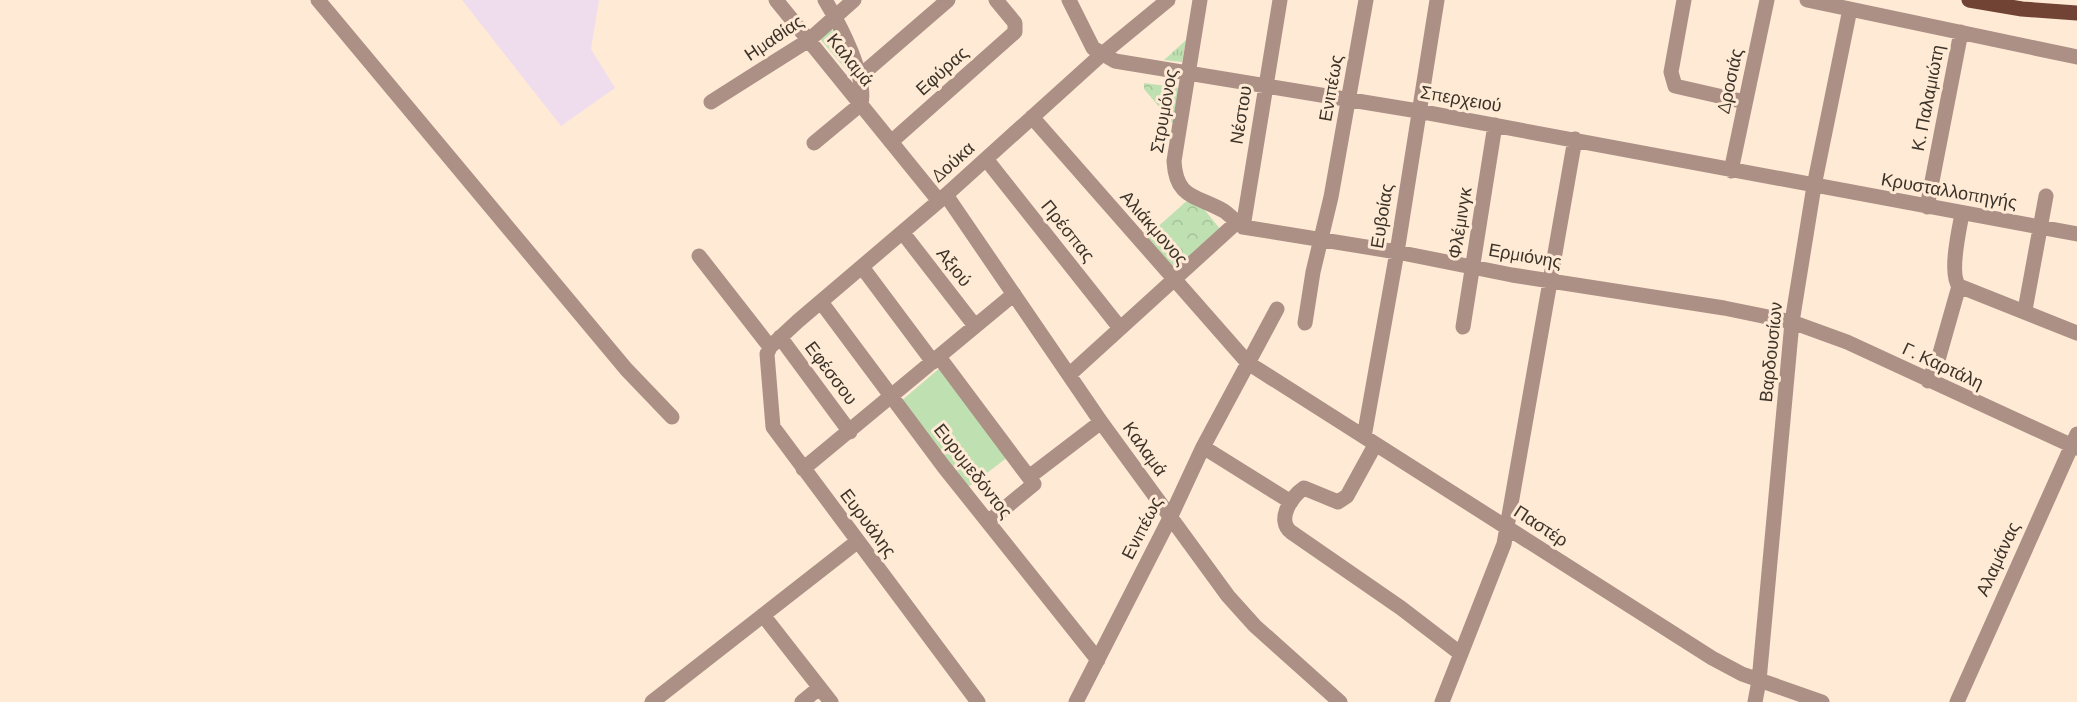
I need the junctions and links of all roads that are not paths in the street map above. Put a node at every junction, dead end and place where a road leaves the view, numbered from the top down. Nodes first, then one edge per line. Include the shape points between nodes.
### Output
1 (318, 0) edge
2 (776, 0) edge
3 (825, 0) edge
4 (854, 0) edge
5 (948, 0) edge
6 (1069, 0) edge
7 (1168, 0) edge
8 (1200, 0) edge
9 (1280, 0) edge
10 (1366, 0) edge
11 (1437, 0) edge
12 (1684, 0) edge
13 (1767, 0) edge
14 (1807, 0) edge
15 (1969, 0) edge
16 (2027, 0) edge
17 (1001, 1) edge
18 (1850, 9) junction
19 (2077, 13) edge
20 (835, 16) junction
21 (1961, 32) junction
22 (809, 40) junction
23 (1101, 55) junction
24 (2077, 57) edge
25 (1190, 72) junction
26 (860, 76) junction
27 (1266, 84) junction
28 (1350, 99) junction
29 (711, 102) dead end
30 (1745, 102) junction
31 (861, 104) junction
32 (1418, 111) junction
33 (1032, 117) junction
34 (1495, 125) junction
35 (1575, 139) junction
36 (891, 142) junction
37 (814, 143) dead end
38 (986, 159) junction
39 (1731, 171) junction
40 (1814, 186) junction
41 (2046, 196) dead end
42 (942, 198) junction
43 (1927, 207) junction
44 (1962, 214) junction
45 (1244, 226) junction
46 (2040, 228) junction
47 (903, 233) junction
48 (2077, 234) edge
49 (1321, 240) junction
50 (1397, 252) junction
51 (699, 256) dead end
52 (862, 267) junction
53 (1473, 267) junction
54 (1173, 280) junction
55 (1549, 280) junction
56 (1959, 286) junction
57 (1014, 294) junction
58 (821, 302) junction
59 (1277, 309) dead end
60 (2025, 310) junction
61 (1792, 322) junction
62 (1305, 323) dead end
63 (975, 326) junction
64 (1463, 327) dead end
65 (1120, 328) junction
66 (2077, 333) edge
67 (772, 346) junction
68 (936, 359) junction
69 (1248, 363) junction
70 (1069, 375) junction
71 (1928, 381) junction
72 (892, 398) junction
73 (672, 417) dead end
74 (1101, 422) junction
75 (850, 432) junction
76 (1370, 441) junction
77 (2075, 442) edge
78 (1203, 447) junction
79 (803, 469) junction
80 (1029, 477) junction
81 (1291, 502) junction
82 (1170, 518) junction
83 (988, 522) junction
84 (1507, 527) junction
85 (858, 541) junction
86 (764, 615) junction
87 (1461, 654) junction
88 (1098, 660) junction
89 (1760, 681) junction
90 (819, 688) junction
91 (970, 699) edge
92 (652, 702) edge
93 (802, 702) edge
94 (831, 702) edge
95 (1076, 702) edge
96 (1340, 702) edge
97 (1442, 702) edge
98 (1755, 702) edge
99 (1822, 702) edge
100 (1957, 702) edge

1 - 73 street via 626,369
2 - 22 street, Καλαμά
3 - 20 street
4 - 20 street, Ημαθίας
5 - 26 street
6 - 23 street via 1093,48
7 - 23 street, Δούκα
8 - 25 street, Στρυμόνος
9 - 27 street, Νέστου
10 - 28 street, Ενιπέως
11 - 32 street, Ευβοίας
12 - 30 street via 1671,72 1675,86
13 - 30 street, Δροσιάς
14 - 18 street, Κ. Παλαμιώτη
15 - 19 main road
16 - 19 main road
17 - 36 street, Εφύρας via 1017,28
18 - 21 street, Κ. Παλαμιώτη
18 - 40 street, Βαρδουσίων
20 - 22 street, Ημαθίας
20 - 26 street
21 - 24 street, Κ. Παλαμιώτη
21 - 43 street, Κ. Παλαμιώτη
22 - 29 street, Ημαθίας
22 - 31 street, Καλαμά
23 - 25 street, Σπερχειού via 1115,61
23 - 33 street, Δούκα
25 - 27 street, Σπερχειού
25 - 45 street, Στρυμόνος via 1174,161 1176,180 1186,194
26 - 31 street
27 - 28 street, Σπερχειού
27 - 45 street, Νέστου
28 - 32 street, Σπερχειού
28 - 49 street, Ενιπέως
30 - 39 street, Δροσιάς
31 - 36 street, Καλαμά
31 - 37 street
32 - 34 street, Σπερχειού
32 - 50 street, Ευβοίας
33 - 38 street, Δούκα
33 - 54 street, Αλιάκμονος
34 - 35 street, Σπερχειού
34 - 53 street, Φλέμινγκ
35 - 39 street, Σπερχειού
35 - 55 street
36 - 42 street, Καλαμά
38 - 42 street, Δούκα
38 - 65 street, Πρέσπας
39 - 40 street, Σπερχειού
40 - 43 street, Κρυσταλλοπηγής
40 - 61 street, Βαρδουσίων
41 - 46 street
42 - 47 street, Δούκα
42 - 57 street, Καλαμά
43 - 44 street, Κρυσταλλοπηγής
44 - 46 street, Κρυσταλλοπηγής
44 - 56 street via 1955,268
45 - 49 street, Ερμιόνης
45 - 54 street
46 - 48 street, Κρυσταλλοπηγής
46 - 60 street
47 - 52 street, Δούκα
47 - 63 street, Αξιού
49 - 50 street, Ερμιόνης
49 - 62 street, Ενιπέως
50 - 53 street, Ερμιόνης
50 - 76 street, Ευβοίας
51 - 67 street, Εφέσσου
52 - 58 street, Δούκα
52 - 68 street
53 - 55 street, Ερμιόνης
53 - 64 street, Φλέμινγκ
54 - 65 street
54 - 69 street, Αλιάκμονος
55 - 61 street, Ερμιόνης
55 - 84 street
56 - 60 street
56 - 71 street
57 - 63 street
57 - 70 street, Καλαμά
58 - 67 street, Δούκα
58 - 72 street, Ευρυμεδόντος
59 - 69 street, Ενιπέως
60 - 66 street
61 - 71 street, Γ. Καρτάλη via 1827,333
61 - 89 street, Βαρδουσίων
63 - 68 street
65 - 70 street
67 - 75 street, Εφέσσου
67 - 79 street, Ευρυάλης via 773,427
68 - 72 street
68 - 80 street
69 - 76 street, Παστέρ
69 - 78 street, Ενιπέως
70 - 74 street, Καλαμά
71 - 77 street, Γ. Καρτάλη
72 - 75 street
72 - 83 street, Ευρυμεδόντος
74 - 80 street
74 - 82 street, Καλαμά
75 - 79 street
76 - 81 street, Ευβοίας via 1359,478 1342,500 1333,501 1308,488
76 - 84 street, Παστέρ
77 - 100 street, Αλαμάνας
78 - 81 street
78 - 82 street, Ενιπέως
79 - 85 street, Ευρυάλης
80 - 83 street via 1034,484
81 - 87 street via 1283,519 1286,528
82 - 88 street, Ενιπέως
82 - 96 street, Καλαμά via 1245,615
83 - 88 street, Ευρυμεδόντος
84 - 87 street
84 - 89 street, Παστέρ via 1672,634
85 - 86 street
85 - 91 street, Ευρυάλης
86 - 90 street
86 - 92 street
87 - 97 street
88 - 95 street, Ενιπέως
89 - 98 street, Βαρδουσίων
89 - 99 street, Παστέρ
90 - 93 street
90 - 94 street

